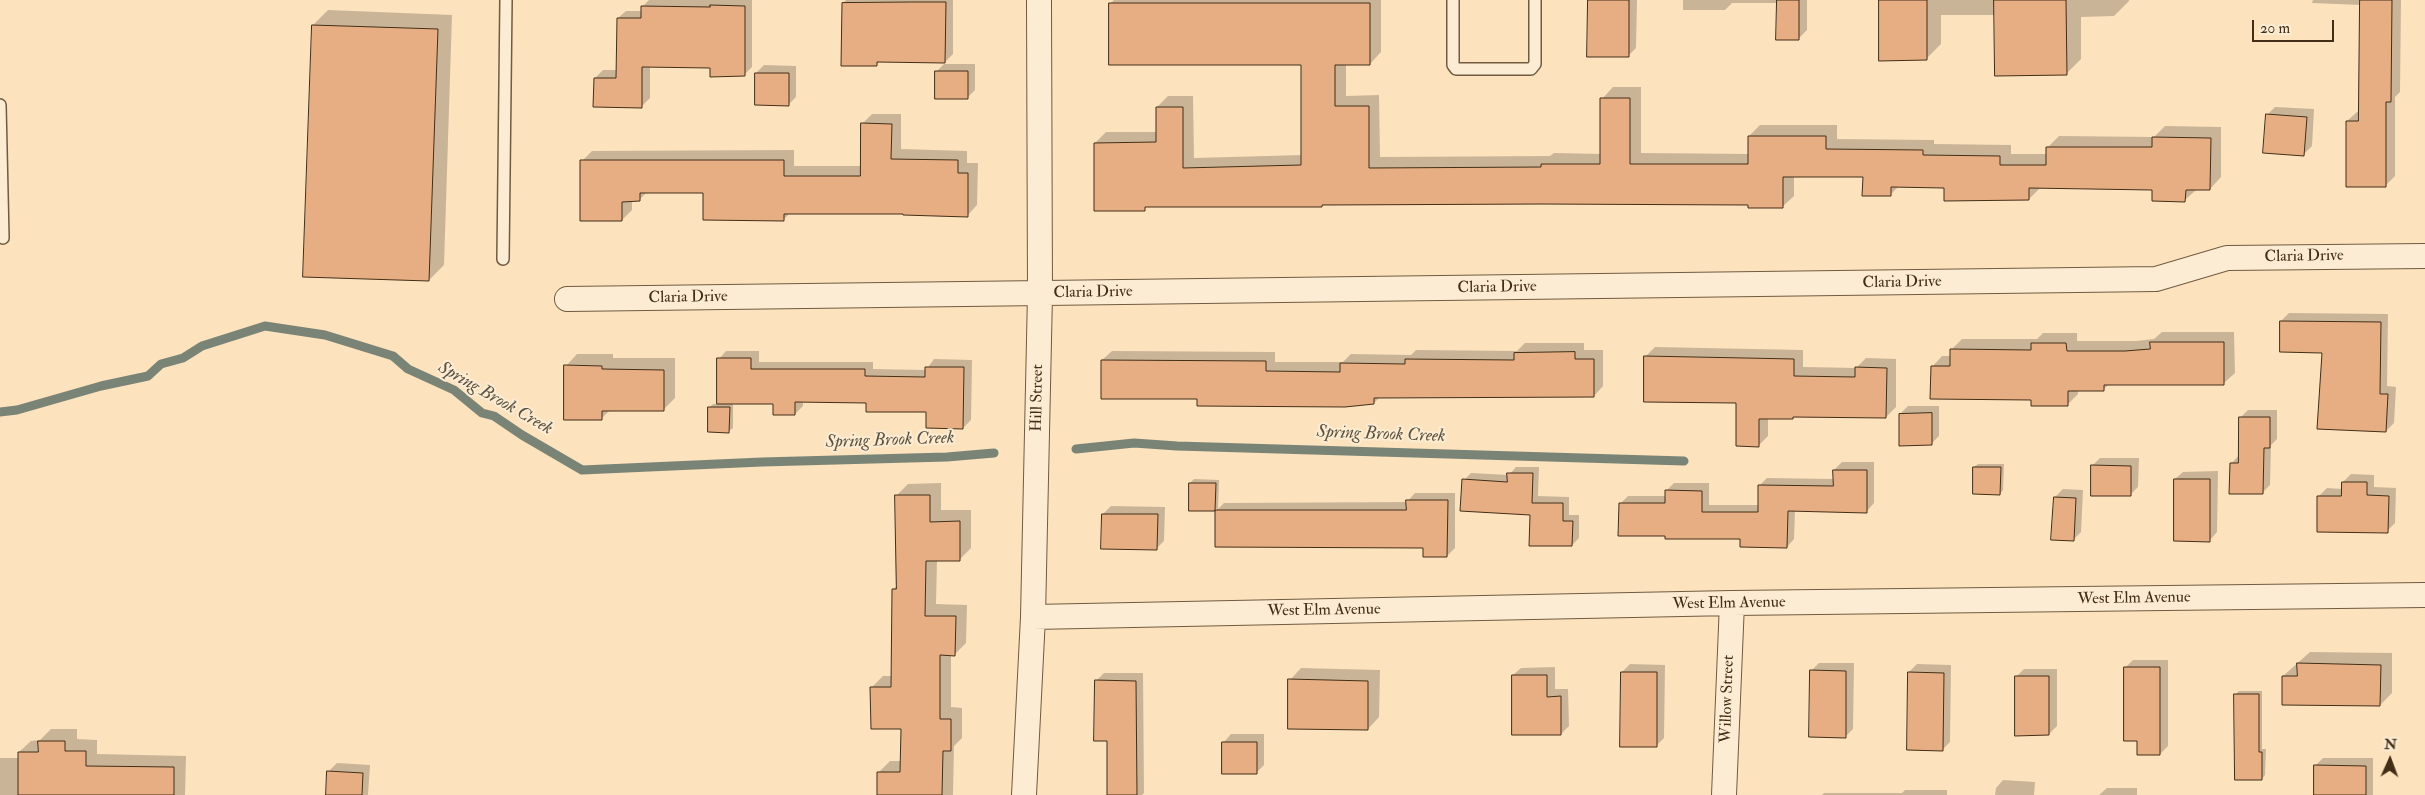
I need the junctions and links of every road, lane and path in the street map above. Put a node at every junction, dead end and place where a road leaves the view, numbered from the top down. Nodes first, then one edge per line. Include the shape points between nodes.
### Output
1 (506, 0) edge
2 (1039, 0) edge
3 (1453, 0) edge
4 (1535, 0) edge
5 (0, 105) edge
6 (3, 238) dead end
7 (2425, 256) edge
8 (503, 259) dead end
9 (1040, 294) junction
10 (567, 299) dead end
11 (2425, 595) edge
12 (1732, 604) junction
13 (1033, 617) junction
14 (1024, 795) edge
15 (1724, 795) edge

1 - 8 lane
2 - 9 street, Hill Street
3 - 4 lane via 1453,65 1456,69 1531,69 1535,64
5 - 6 lane
7 - 9 street, Claria Drive via 2227,258 2156,279
9 - 10 street, Claria Drive
9 - 13 street, Hill Street
11 - 12 street, West Elm Avenue
12 - 13 street, West Elm Avenue
12 - 15 street, Willow Street
13 - 14 street, Hill Street

